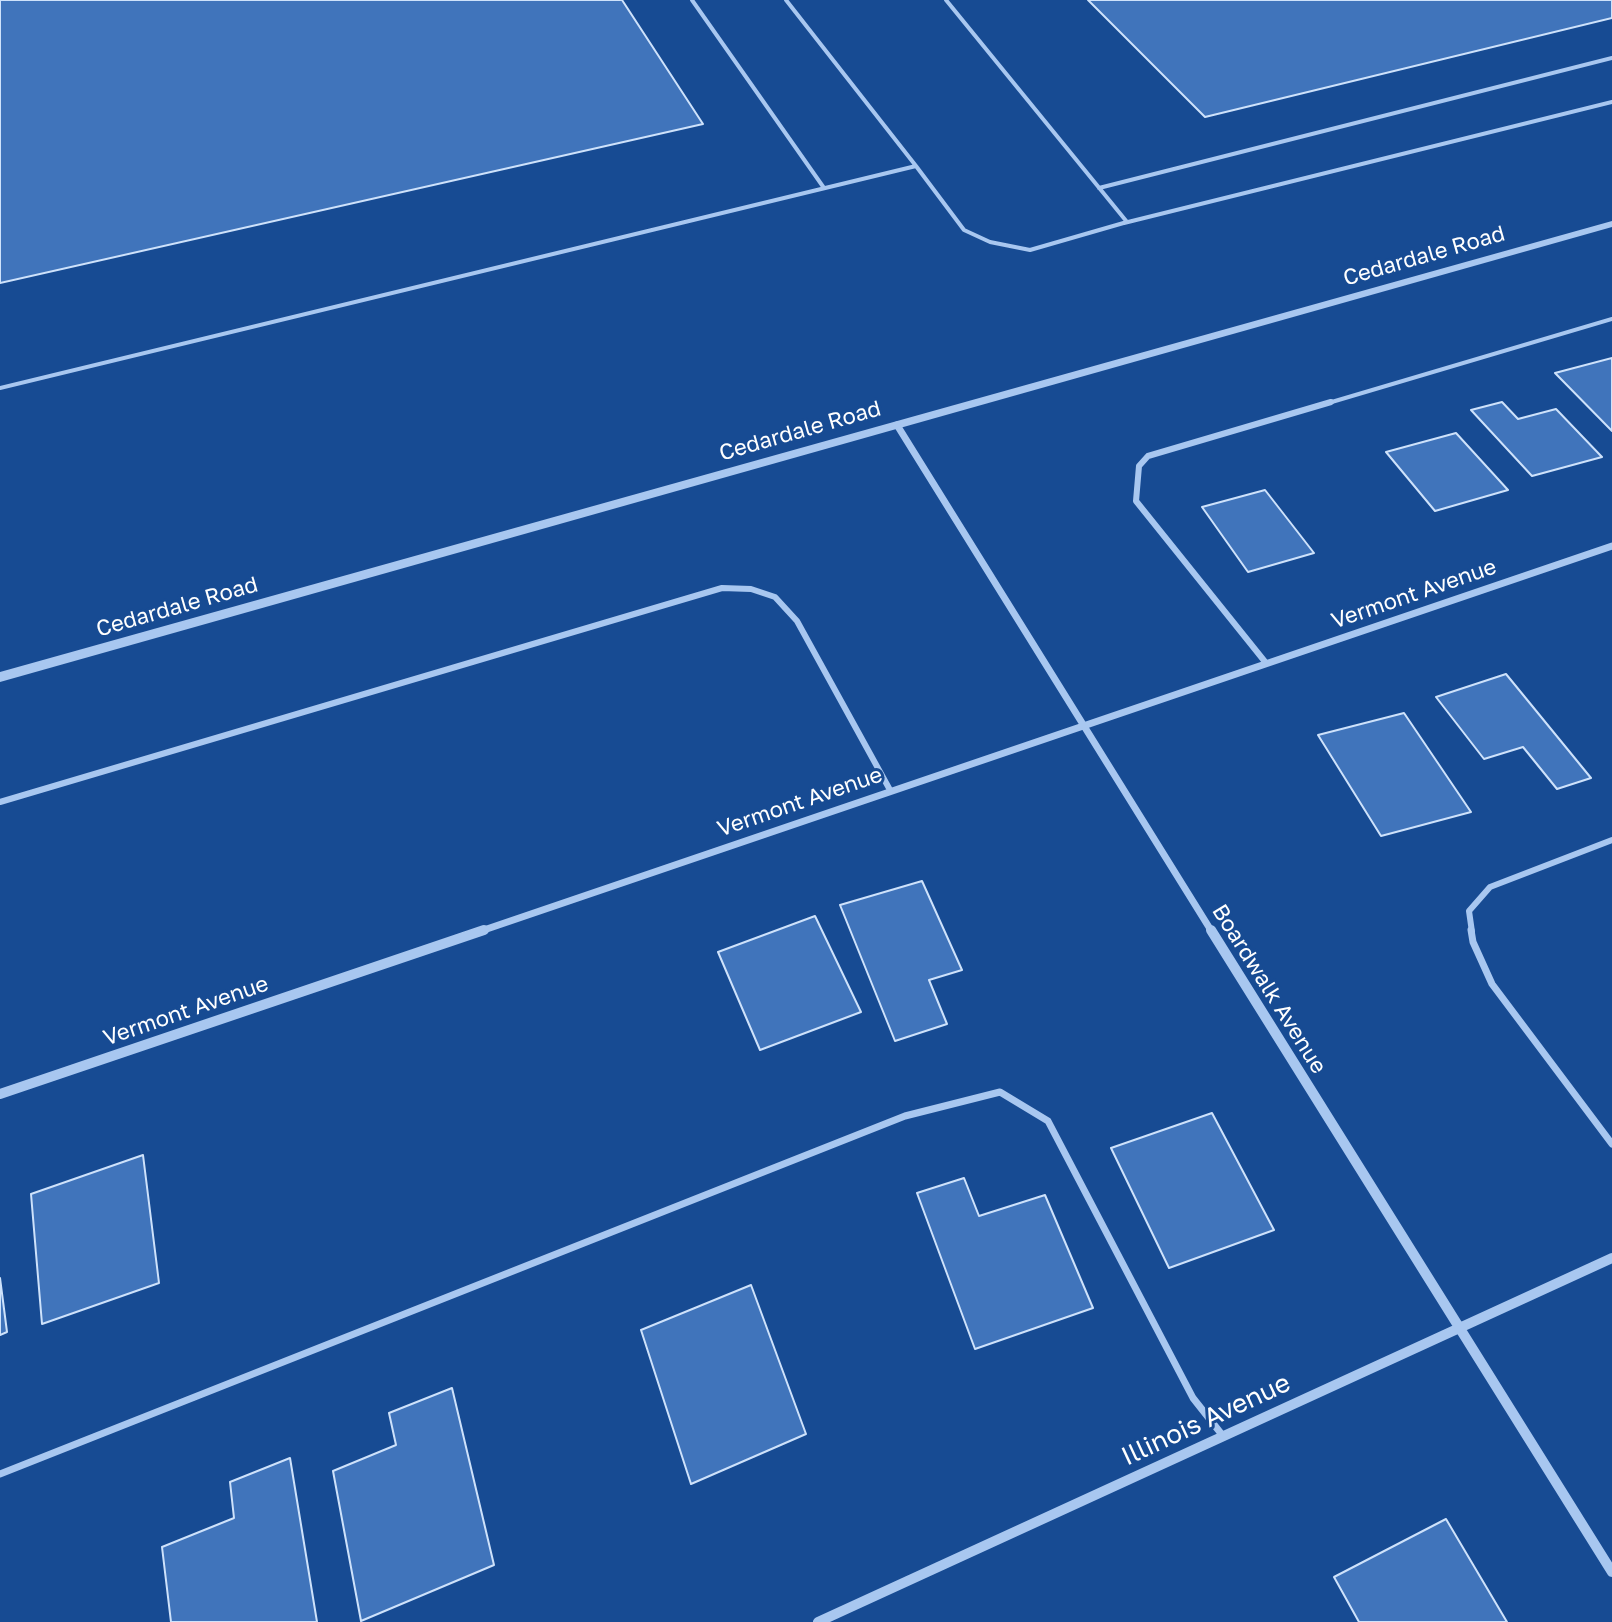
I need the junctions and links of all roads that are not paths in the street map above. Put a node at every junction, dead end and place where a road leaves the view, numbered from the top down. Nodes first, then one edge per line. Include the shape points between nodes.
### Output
1 (692, 0) edge
2 (786, 0) edge
3 (946, 0) edge
4 (1612, 58) edge
5 (1612, 102) edge
6 (916, 166) junction
7 (824, 188) junction
8 (1099, 188) junction
9 (1124, 223) junction
10 (1612, 224) edge
11 (1612, 319) edge
12 (0, 388) edge
13 (897, 425) junction
14 (1612, 546) edge
15 (1266, 663) junction
16 (0, 677) edge
17 (1086, 725) junction
18 (890, 790) junction
19 (0, 802) edge
20 (1612, 840) edge
21 (0, 1094) edge
22 (1612, 1144) edge
23 (1612, 1258) edge
24 (1457, 1329) junction
25 (1223, 1436) junction
26 (0, 1474) edge
27 (1612, 1572) edge
28 (818, 1622) edge

1 - 7 lane
2 - 6 lane
3 - 8 lane
4 - 8 lane
5 - 9 lane
6 - 7 lane
6 - 9 lane via 964,230 990,242 1030,250
7 - 12 lane
8 - 9 lane
10 - 13 street, Cedardale Road
11 - 15 lane via 1148,456 1139,466 1136,501
13 - 16 street, Cedardale Road
13 - 17 street, Boardwalk Avenue
14 - 15 street, Vermont Avenue
15 - 17 street, Vermont Avenue
17 - 18 street, Vermont Avenue
17 - 24 street, Boardwalk Avenue
18 - 19 lane via 797,621 775,597 722,588
18 - 21 street, Vermont Avenue
20 - 22 lane via 1490,887 1469,911 1473,942 1492,984
23 - 24 street, Illinois Avenue
24 - 25 street, Illinois Avenue
24 - 27 street, Boardwalk Avenue
25 - 26 lane via 1193,1398 1048,1121 1000,1092 905,1116
25 - 28 street, Illinois Avenue

